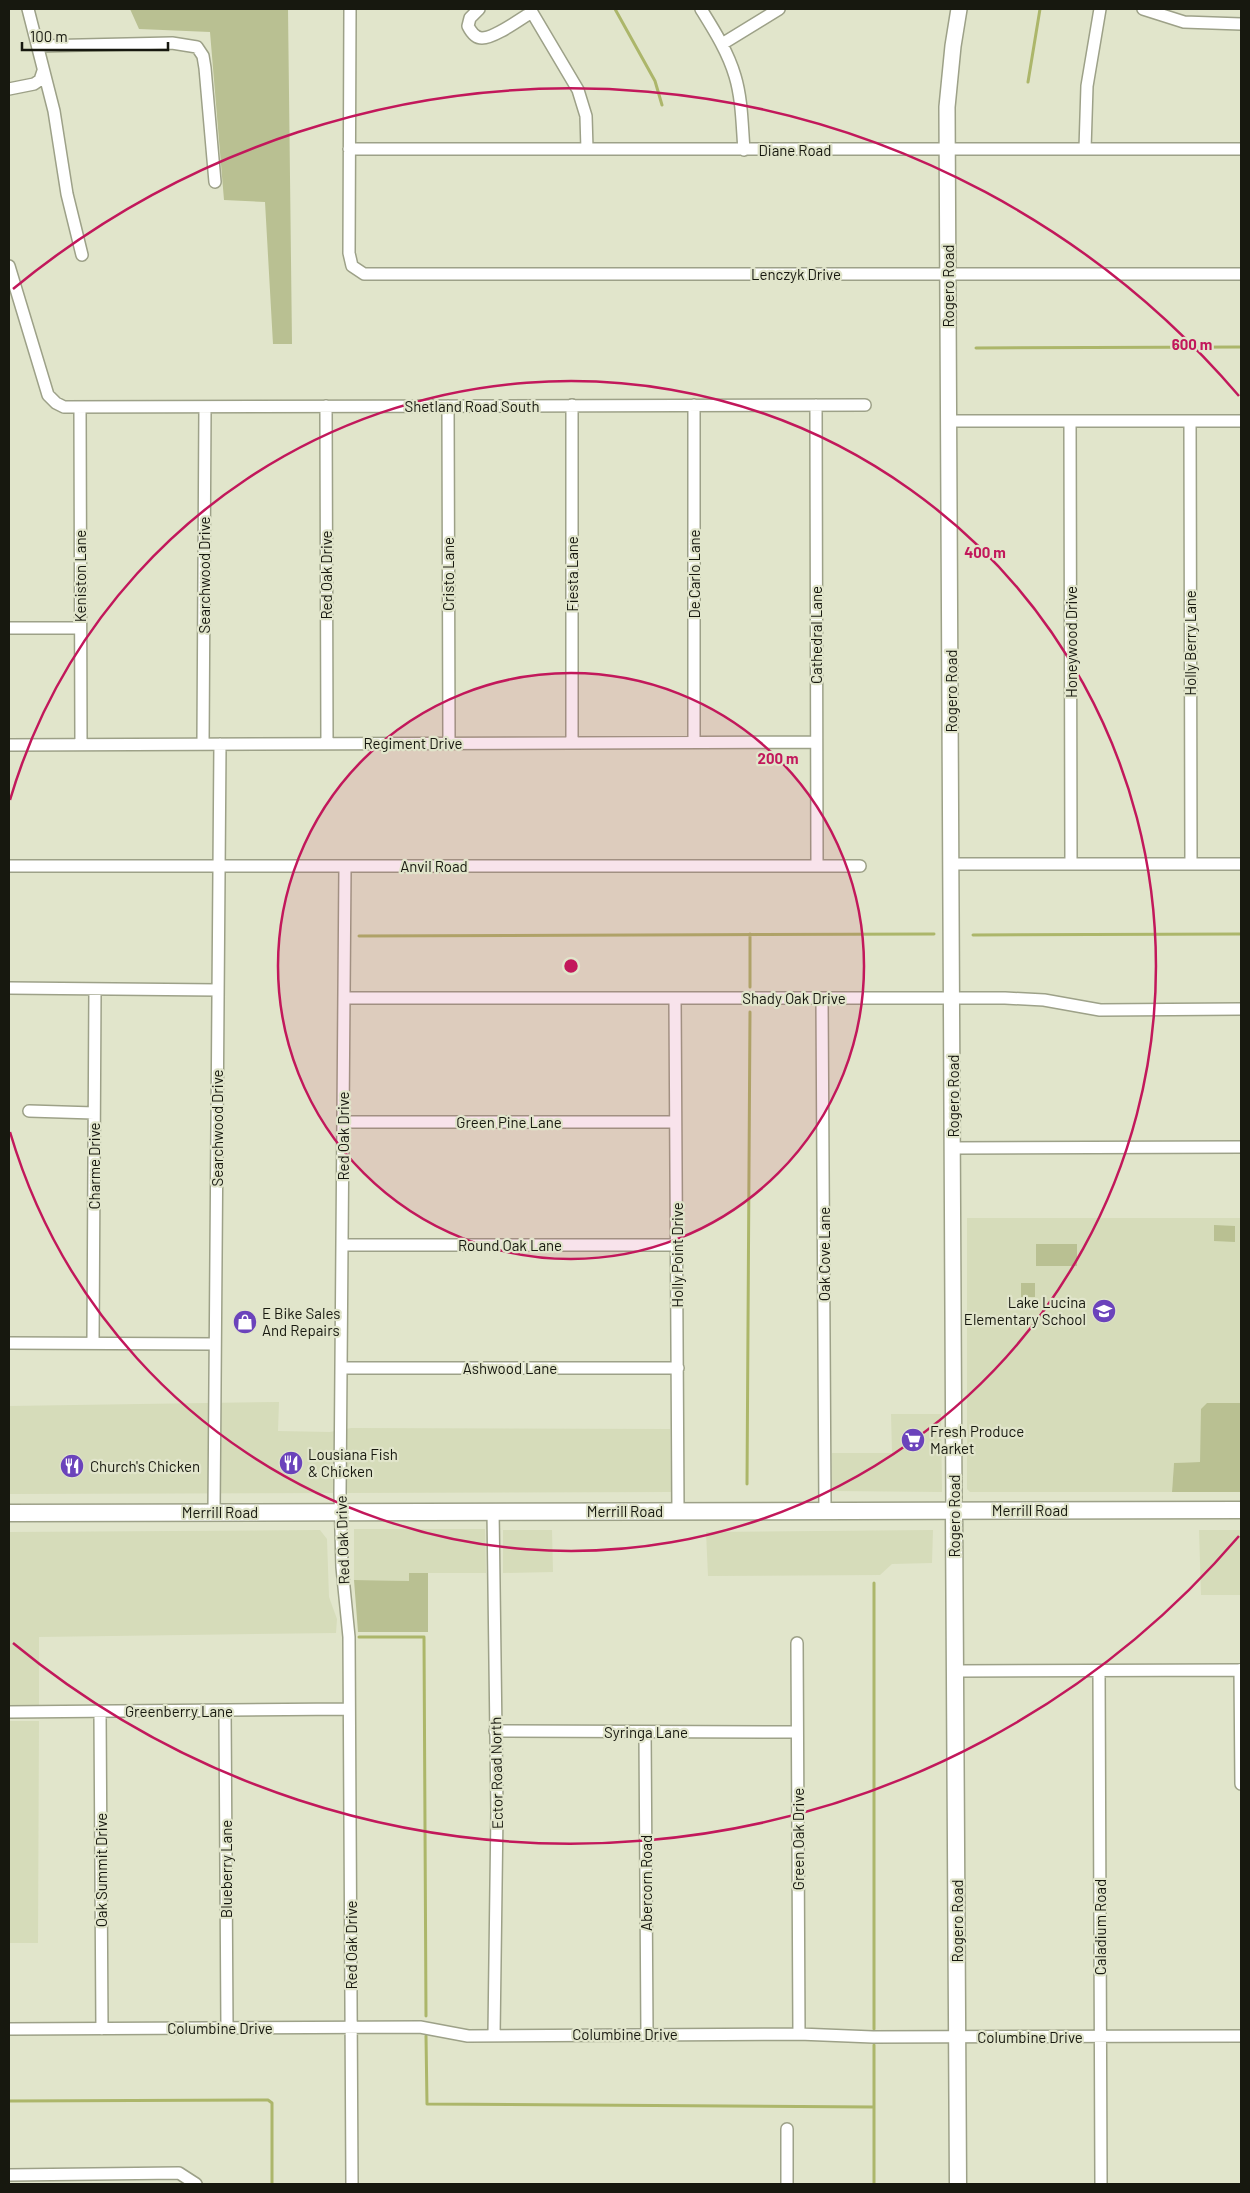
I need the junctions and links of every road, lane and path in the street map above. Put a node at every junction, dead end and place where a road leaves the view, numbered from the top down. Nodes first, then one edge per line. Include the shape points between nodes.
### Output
1 (28, 9) edge
2 (350, 9) edge
3 (479, 9) edge
4 (701, 9) edge
5 (779, 9) edge
6 (959, 9) edge
7 (1100, 9) edge
8 (1143, 9) edge
9 (531, 10) edge
10 (1241, 24) edge
11 (722, 44) junction
12 (38, 46) junction
13 (43, 71) junction
14 (9, 89) edge
15 (349, 149) junction
16 (587, 149) junction
17 (948, 149) junction
18 (1085, 149) junction
19 (1241, 149) edge
20 (744, 150) junction
21 (215, 182) dead end
22 (82, 255) dead end
23 (9, 266) edge
24 (948, 274) junction
25 (1241, 274) edge
26 (694, 405) junction
27 (864, 405) dead end
28 (326, 406) junction
29 (448, 406) junction
30 (572, 406) junction
31 (816, 406) junction
32 (205, 407) junction
33 (80, 408) junction
34 (949, 421) junction
35 (1070, 421) junction
36 (1190, 421) junction
37 (1241, 421) edge
38 (9, 628) edge
39 (80, 628) junction
40 (449, 742) junction
41 (572, 742) junction
42 (694, 742) junction
43 (816, 742) junction
44 (327, 743) junction
45 (81, 744) junction
46 (203, 744) junction
47 (220, 744) junction
48 (9, 745) edge
49 (952, 864) junction
50 (1071, 864) junction
51 (1191, 864) junction
52 (1241, 864) edge
53 (817, 865) junction
54 (9, 866) edge
55 (220, 866) junction
56 (345, 866) junction
57 (860, 866) dead end
58 (9, 988) edge
59 (95, 989) junction
60 (218, 990) junction
61 (345, 998) junction
62 (822, 998) junction
63 (952, 998) junction
64 (675, 999) junction
65 (1241, 1010) edge
66 (29, 1111) dead end
67 (94, 1113) junction
68 (343, 1122) junction
69 (676, 1122) junction
70 (1241, 1147) edge
71 (953, 1148) junction
72 (343, 1245) junction
73 (677, 1245) junction
74 (9, 1343) edge
75 (93, 1343) junction
76 (215, 1344) junction
77 (342, 1368) junction
78 (678, 1368) junction
79 (493, 1510) junction
80 (954, 1510) junction
81 (1241, 1510) edge
82 (678, 1511) junction
83 (825, 1511) junction
84 (214, 1512) junction
85 (340, 1512) junction
86 (9, 1513) edge
87 (797, 1644) dead end
88 (1241, 1670) edge
89 (956, 1671) junction
90 (1099, 1671) junction
91 (349, 1709) junction
92 (225, 1711) junction
93 (9, 1712) edge
94 (100, 1712) junction
95 (495, 1732) junction
96 (645, 1732) junction
97 (797, 1732) junction
98 (1241, 1784) edge
99 (351, 2027) junction
100 (102, 2028) junction
101 (227, 2028) junction
102 (9, 2030) edge
103 (647, 2034) junction
104 (799, 2034) junction
105 (494, 2035) junction
106 (1241, 2036) edge
107 (957, 2037) junction
108 (1100, 2037) junction
109 (787, 2129) dead end
110 (9, 2175) edge
111 (29, 2175) junction
112 (19, 2184) edge
113 (196, 2184) edge
114 (352, 2184) edge
115 (787, 2184) edge
116 (958, 2184) edge
117 (1101, 2184) edge

1 - 12 street
2 - 15 street
3 - 9 street via 470,18 468,26 473,35 481,38 491,36
4 - 11 street
5 - 11 street
6 - 17 street, Rogero Road via 948,95
7 - 18 street via 1087,86
8 - 10 street via 1184,22
9 - 16 street via 578,90 586,116
11 - 20 street via 735,75
12 - 13 street
12 - 21 street via 172,43 197,47 205,68
13 - 14 street via 40,80 34,84
13 - 22 street
15 - 16 street, Diane Road
15 - 24 street, Lenczyk Drive via 349,253 352,266 364,274
16 - 20 street, Diane Road
17 - 18 street, Diane Road
17 - 20 street, Diane Road
17 - 24 street, Rogero Road
18 - 19 street, Diane Road
23 - 33 street, Shetland Road South via 48,395 64,407
24 - 25 street, Lenczyk Drive
24 - 34 street, Rogero Road
26 - 30 street, Shetland Road South
26 - 31 street, Shetland Road South
26 - 42 street, De Carlo Lane
27 - 31 street, Shetland Road South
28 - 29 street, Shetland Road South
28 - 32 street, Shetland Road South
28 - 44 street, Red Oak Drive
29 - 30 street, Shetland Road South
29 - 40 street, Cristo Lane
30 - 41 street, Fiesta Lane
31 - 43 street, Cathedral Lane
32 - 33 street, Shetland Road South
32 - 46 street, Searchwood Drive
33 - 39 street, Keniston Lane
34 - 35 street
34 - 49 street, Rogero Road
35 - 36 street
35 - 50 street, Honeywood Drive
36 - 37 street
36 - 51 street, Holly Berry Lane
38 - 39 street
39 - 45 street, Keniston Lane
40 - 41 street, Regiment Drive
40 - 44 street, Regiment Drive
41 - 42 street, Regiment Drive
42 - 43 street, Regiment Drive
43 - 53 street, Cathedral Lane
44 - 47 street, Regiment Drive
45 - 46 street, Regiment Drive
45 - 48 street, Regiment Drive
46 - 47 street, Regiment Drive
47 - 55 street, Searchwood Drive
49 - 50 street
49 - 63 street, Rogero Road
50 - 51 street
51 - 52 street
53 - 56 street, Anvil Road
53 - 57 street, Anvil Road
54 - 55 street, Anvil Road
55 - 56 street, Anvil Road
55 - 60 street, Searchwood Drive
56 - 61 street, Red Oak Drive
58 - 59 street
59 - 60 street
59 - 67 street, Charme Drive
60 - 76 street, Searchwood Drive
61 - 64 street, Shady Oak Drive
61 - 68 street, Red Oak Drive
62 - 63 street, Shady Oak Drive
62 - 64 street, Shady Oak Drive
62 - 83 street, Oak Cove Lane
63 - 65 street, Shady Oak Drive via 1044,1000 1100,1010
63 - 71 street, Rogero Road
64 - 69 street, Holly Point Drive
66 - 67 street
67 - 75 street, Charme Drive
68 - 69 street, Green Pine Lane
68 - 72 street, Red Oak Drive
69 - 73 street, Holly Point Drive
70 - 71 street
71 - 80 street, Rogero Road
72 - 73 street, Round Oak Lane
72 - 77 street, Red Oak Drive
73 - 78 street, Holly Point Drive
74 - 75 street
75 - 76 street
76 - 84 street, Searchwood Drive
77 - 78 street, Ashwood Lane
77 - 85 street, Red Oak Drive
78 - 82 street, Holly Point Drive
79 - 82 main road, Merrill Road
79 - 85 main road, Merrill Road
79 - 95 street, Ector Road North
80 - 81 main road, Merrill Road
80 - 83 main road, Merrill Road
80 - 89 main road, Rogero Road
82 - 83 main road, Merrill Road
84 - 85 main road, Merrill Road
84 - 86 main road, Merrill Road
85 - 91 street, Red Oak Drive via 349,1637
87 - 97 street, Green Oak Drive
88 - 90 street
88 - 98 street
89 - 90 street
89 - 107 main road, Rogero Road
90 - 108 street, Caladium Road
91 - 92 street, Greenberry Lane
91 - 99 street, Red Oak Drive
92 - 94 street, Greenberry Lane
92 - 101 street, Blueberry Lane
93 - 94 street, Greenberry Lane
94 - 100 street, Oak Summit Drive
95 - 96 street, Syringa Lane
95 - 105 street, Ector Road North
96 - 97 street, Syringa Lane
96 - 103 street, Abercorn Road
97 - 104 street, Green Oak Drive
99 - 101 street, Columbine Drive
99 - 105 street, Columbine Drive via 420,2028 468,2036
99 - 114 street, Red Oak Drive
100 - 101 street, Columbine Drive
100 - 102 street, Columbine Drive
103 - 104 street, Columbine Drive
103 - 105 street, Columbine Drive
104 - 107 street, Columbine Drive via 873,2038
106 - 108 street, Columbine Drive
107 - 108 street, Columbine Drive
107 - 116 main road, Rogero Road
108 - 117 street, Caladium Road
109 - 115 street
110 - 111 street
111 - 112 street
111 - 113 street via 179,2173

